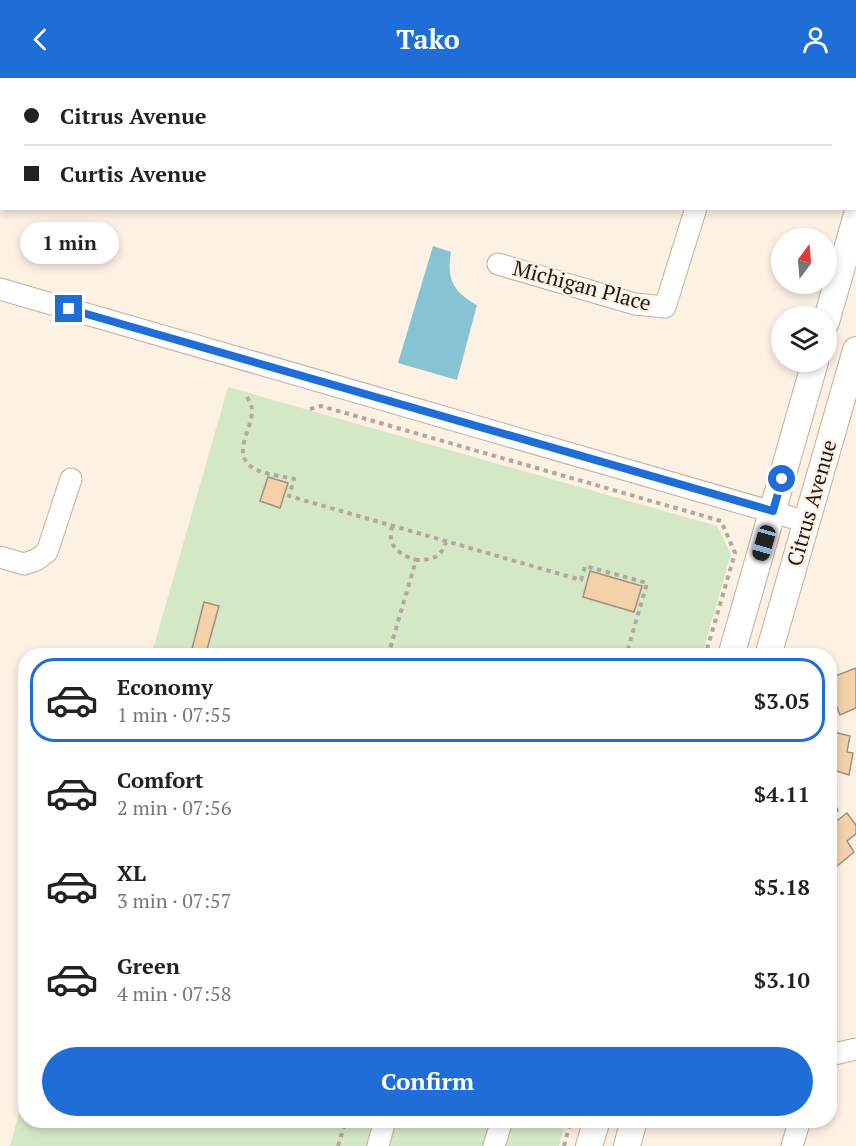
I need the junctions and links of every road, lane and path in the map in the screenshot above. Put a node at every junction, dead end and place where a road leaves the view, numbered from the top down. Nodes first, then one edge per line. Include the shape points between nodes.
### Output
1 (695, 210) edge
2 (856, 218) edge
3 (498, 264) dead end
4 (0, 289) edge
5 (831, 306) edge
6 (856, 351) edge
7 (812, 372) edge
8 (247, 397) dead end
9 (310, 409) dead end
10 (70, 479) dead end
11 (773, 511) junction
12 (807, 522) junction
13 (392, 526) junction
14 (446, 542) junction
15 (0, 557) edge
16 (416, 560) junction
17 (390, 648) edge
18 (628, 648) edge
19 (707, 648) edge
20 (734, 648) edge
21 (770, 648) edge
22 (856, 1049) edge
23 (837, 1053) edge
24 (344, 1128) edge
25 (384, 1128) edge
26 (500, 1128) edge
27 (595, 1128) edge
28 (632, 1128) edge
29 (798, 1128) edge
30 (338, 1146) edge
31 (378, 1146) edge
32 (494, 1146) edge
33 (590, 1146) edge
34 (627, 1146) edge
35 (792, 1146) edge

1 - 3 street, Michigan Place via 666,307 635,303
2 - 5 main road
4 - 11 street
6 - 12 main road, Citrus Avenue
7 - 11 main road, Citrus Avenue
8 - 13 path via 252,410 243,447 252,467 294,479 289,496
9 - 19 path via 321,406 721,521 735,553
10 - 15 street via 47,552 24,564
11 - 12 street
11 - 20 main road, Citrus Avenue
12 - 21 main road, Citrus Avenue
13 - 14 path
13 - 16 path via 390,539 395,549
14 - 16 path via 443,551 433,559
14 - 18 path via 581,580 585,566 646,583
16 - 17 path
22 - 23 street
24 - 30 path
25 - 31 street
26 - 32 street
27 - 33 main road
28 - 34 main road
29 - 35 street

